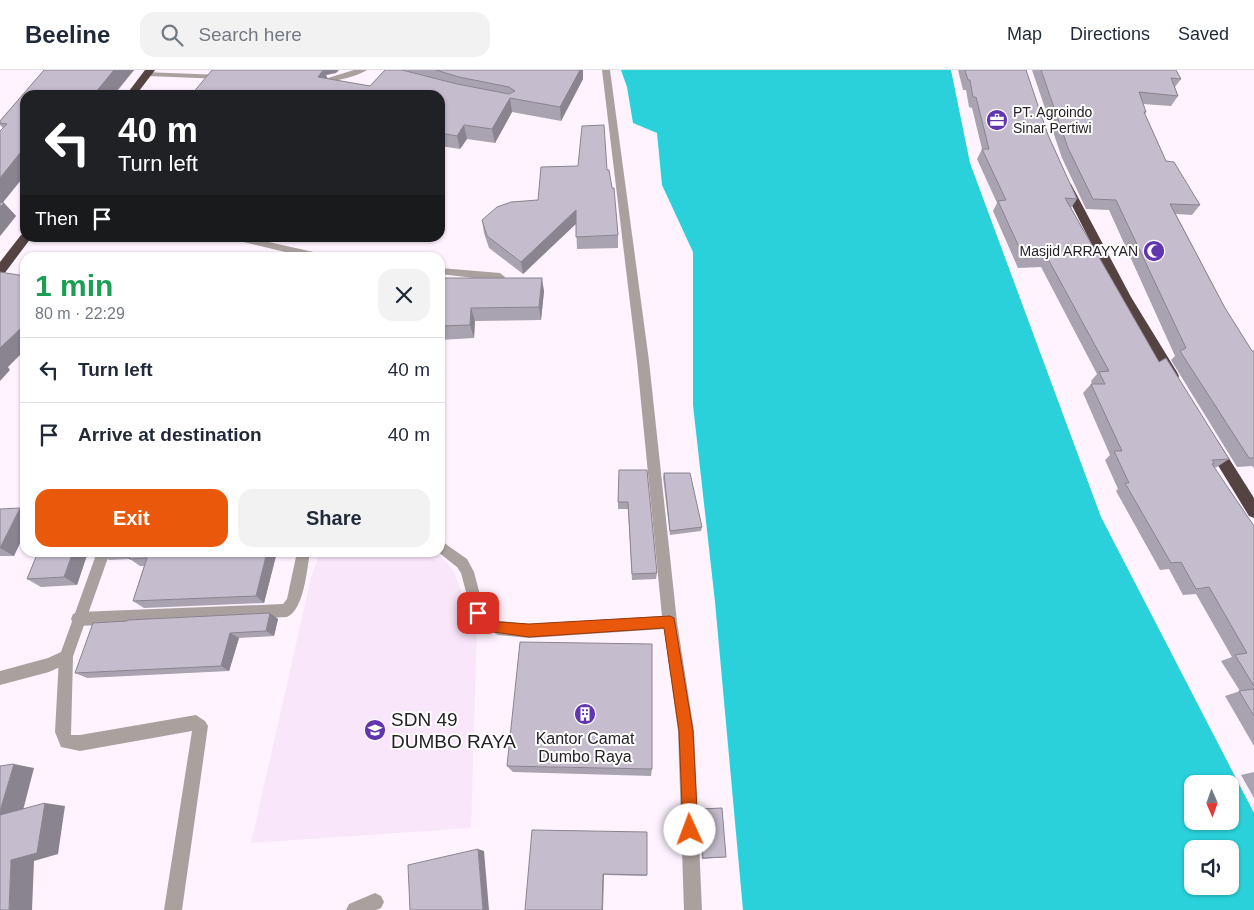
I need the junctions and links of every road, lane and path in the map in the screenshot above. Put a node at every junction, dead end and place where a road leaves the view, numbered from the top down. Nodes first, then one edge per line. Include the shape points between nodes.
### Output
1 (363, 70) edge
2 (606, 70) edge
3 (149, 72) edge
4 (232, 77) edge
5 (307, 80) edge
6 (135, 90) edge
7 (1060, 168) edge
8 (22, 242) edge
9 (257, 242) edge
10 (301, 252) edge
11 (0, 271) edge
12 (445, 271) edge
13 (500, 277) edge
14 (1178, 385) edge
15 (1208, 436) edge
16 (1254, 511) edge
17 (445, 550) edge
18 (102, 557) edge
19 (303, 557) edge
20 (78, 619) junction
21 (670, 622) junction
22 (66, 657) junction
23 (0, 678) edge
24 (375, 902) dead end
25 (173, 910) edge
26 (355, 910) edge
27 (693, 910) edge

1 - 5 street via 328,80
2 - 21 street via 643,361
3 - 4 street
3 - 6 highway
7 - 14 highway via 1125,298
8 - 11 highway
9 - 10 street
12 - 13 street
15 - 16 highway
17 - 21 street via 462,563 467,572 478,613 498,628 529,631
18 - 20 street
19 - 20 street via 294,602 287,610
20 - 22 street
21 - 27 street via 686,731
22 - 23 street
22 - 25 street via 63,732 66,742 196,723 200,726
24 - 26 street

